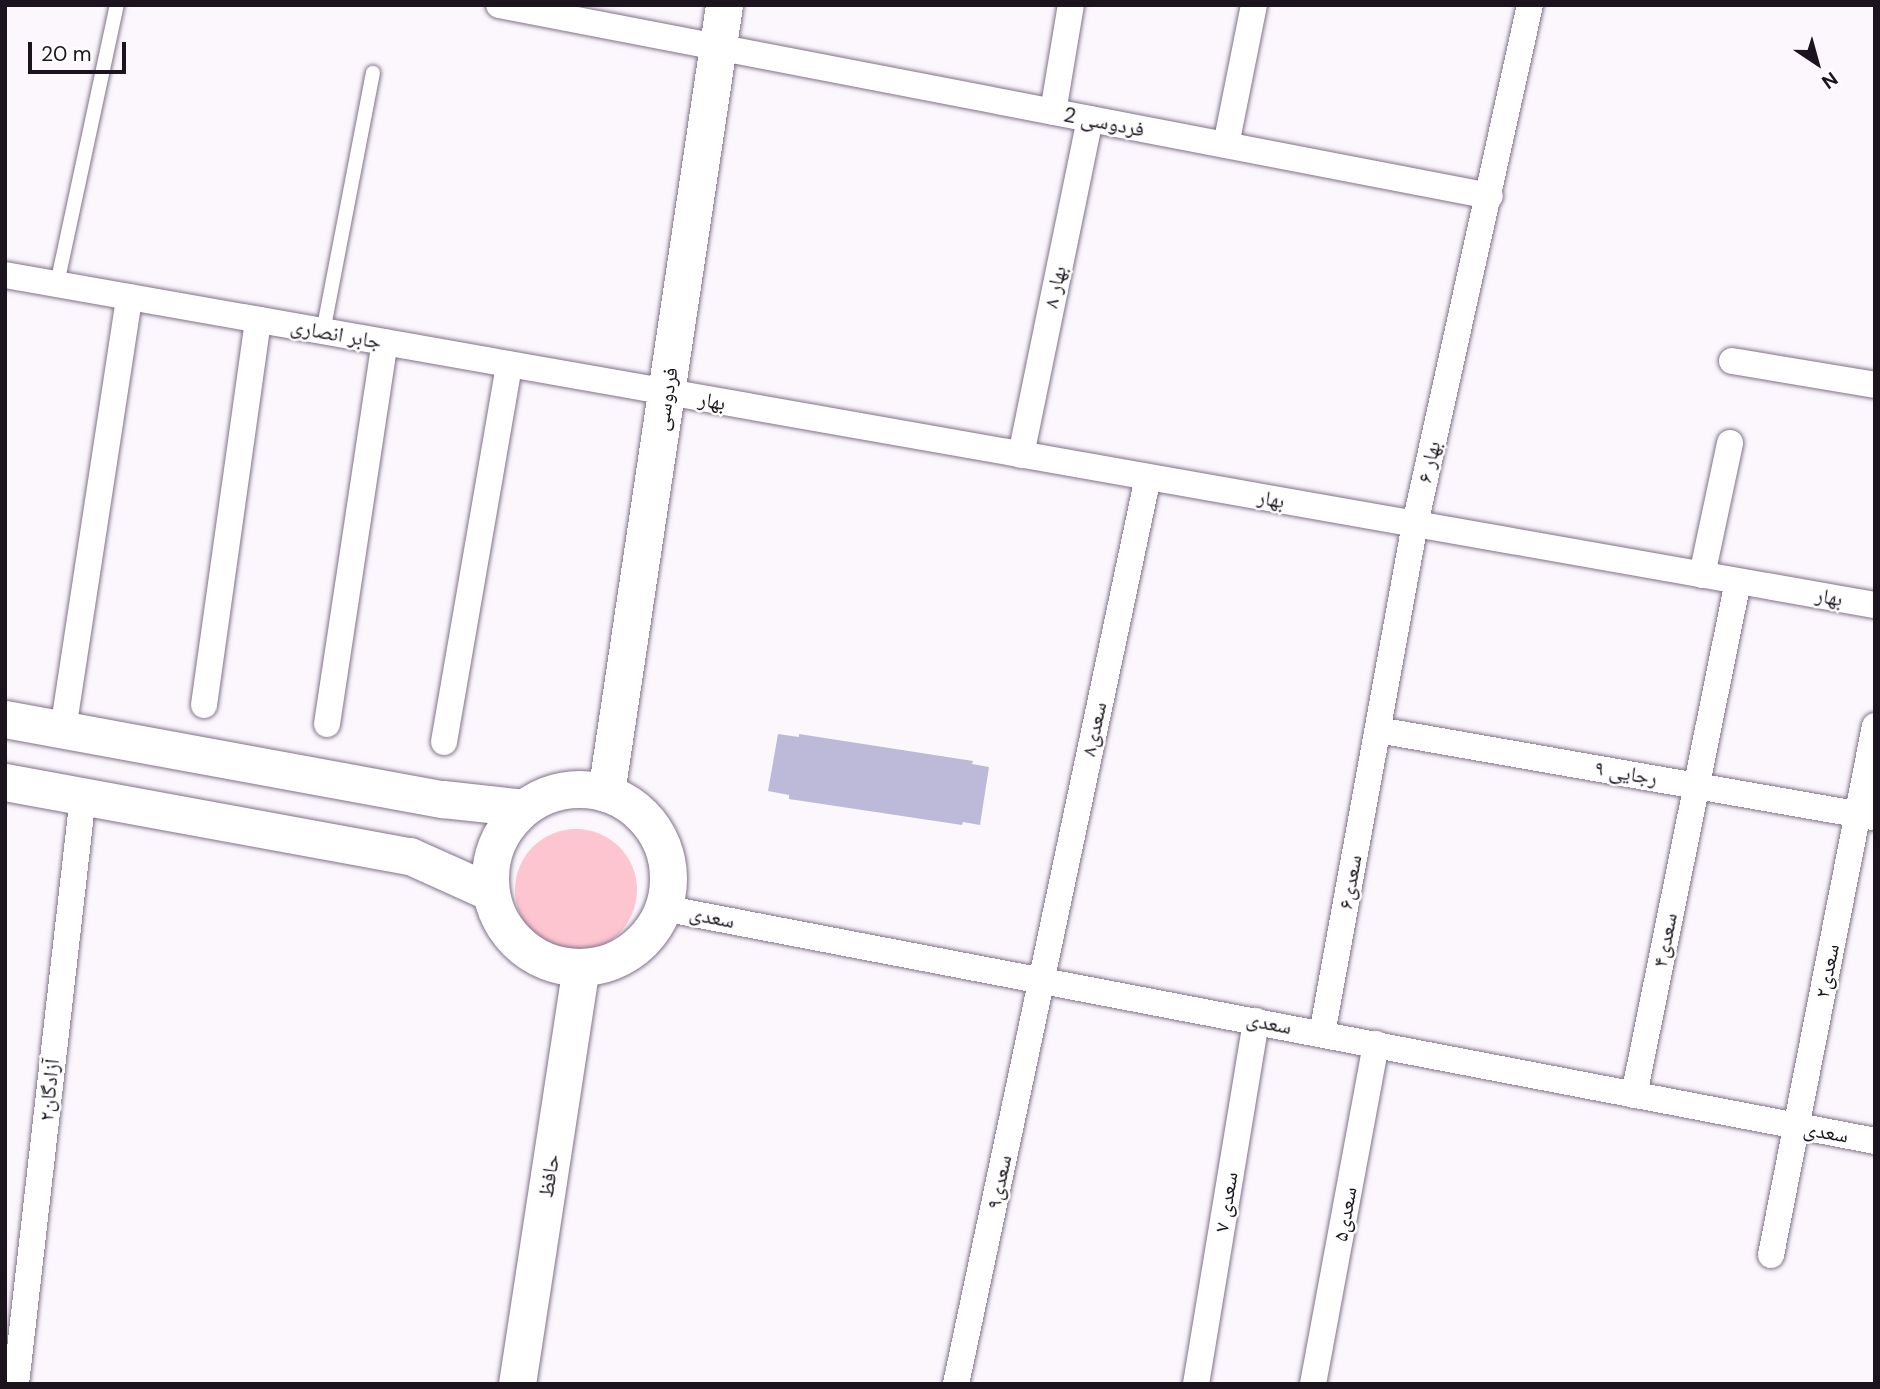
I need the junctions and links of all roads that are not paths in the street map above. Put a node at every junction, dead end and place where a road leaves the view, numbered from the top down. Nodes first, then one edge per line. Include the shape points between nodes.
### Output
1 (117, 5) edge
2 (499, 5) edge
3 (724, 5) edge
4 (1071, 5) edge
5 (1254, 5) edge
6 (1530, 5) edge
7 (718, 48) junction
8 (373, 73) dead end
9 (1053, 112) junction
10 (1090, 119) junction
11 (1226, 145) junction
12 (1490, 196) junction
13 (5, 275) edge
14 (57, 284) junction
15 (128, 297) junction
16 (258, 320) junction
17 (323, 332) junction
18 (385, 342) junction
19 (1732, 361) dead end
20 (509, 365) junction
21 (1875, 385) edge
22 (667, 393) junction
23 (1730, 443) dead end
24 (1021, 455) junction
25 (1147, 477) junction
26 (1415, 524) junction
27 (1702, 575) junction
28 (1738, 581) junction
29 (1875, 605) edge
30 (204, 705) dead end
31 (5, 719) edge
32 (327, 724) dead end
33 (1875, 726) edge
34 (63, 730) junction
35 (1378, 730) junction
36 (444, 742) dead end
37 (5, 782) edge
38 (1696, 785) junction
39 (606, 793) junction
40 (83, 796) junction
41 (524, 808) junction
42 (1866, 816) edge
43 (490, 892) junction
44 (663, 908) junction
45 (581, 968) junction
46 (1041, 980) junction
47 (1256, 1021) junction
48 (1322, 1034) junction
49 (1376, 1044) junction
50 (1634, 1095) junction
51 (1796, 1127) junction
52 (1875, 1141) edge
53 (1771, 1255) dead end
54 (16, 1384) edge
55 (517, 1384) edge
56 (956, 1384) edge
57 (1196, 1384) edge
58 (1313, 1384) edge

1 - 14 lane
2 - 7 street, فردوسی 2
3 - 7 street, فردوسی
4 - 9 street
5 - 11 street
6 - 12 street, بهار ۶
7 - 9 street, فردوسی 2
7 - 22 street, فردوسی
8 - 17 lane
9 - 10 street, فردوسی 2
10 - 11 street, فردوسی 2
10 - 24 street, بهار ۸
11 - 12 street, فردوسی 2
12 - 26 street, بهار ۶
13 - 14 street, جابر انصاری
14 - 15 street, جابر انصاری
15 - 16 street, جابر انصاری
15 - 34 street
16 - 17 street, جابر انصاری
16 - 30 street
17 - 18 street, جابر انصاری
18 - 20 street, جابر انصاری
18 - 32 street
19 - 21 street
20 - 22 street, جابر انصاری
20 - 36 street
22 - 24 street, بهار
22 - 39 street, فردوسی
23 - 27 street
24 - 25 street, بهار
25 - 26 street, بهار
25 - 46 street, سعدی۸
26 - 27 street, بهار
26 - 35 street, بهار ۶
27 - 28 street, بهار
28 - 29 street, بهار
28 - 38 street, سعدی۴
31 - 34 street
33 - 42 street, سعدی۲
34 - 41 street via 443,799
35 - 38 street, رجایی ۹
35 - 48 street, سعدی۶
37 - 40 street
38 - 42 street, رجایی ۹
38 - 50 street, سعدی۴
39 - 41 street via 568,790
39 - 44 street via 632,806 652,826 665,851 669,880
40 - 43 street via 410,856
40 - 54 street, آزادگان۲
41 - 43 street via 496,845
42 - 51 street, سعدی۲
43 - 45 street via 497,917 532,955 555,965
44 - 45 street via 651,932 632,951 608,963
44 - 46 street, سعدی
45 - 55 street, حافظ
46 - 47 street, سعدی
46 - 56 street, سعدی۹
47 - 48 street, سعدی
47 - 57 street, سعدی ۷
48 - 49 street, سعدی
49 - 50 street, سعدی
49 - 58 street, سعدی۵
50 - 51 street, سعدی
51 - 52 street, سعدی
51 - 53 street, سعدی۲

